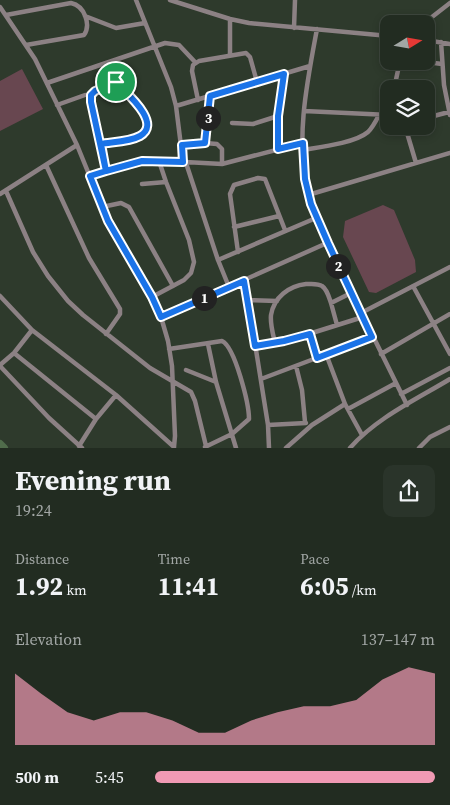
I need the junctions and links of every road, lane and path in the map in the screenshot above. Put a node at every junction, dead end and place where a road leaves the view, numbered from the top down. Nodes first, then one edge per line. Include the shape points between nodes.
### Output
1 (136, 0) edge
2 (170, 0) edge
3 (295, 0) edge
4 (77, 2) edge
5 (450, 3) edge
6 (0, 6) edge
7 (6, 15) junction
8 (435, 15) edge
9 (85, 16) junction
10 (230, 19) junction
11 (145, 23) junction
12 (294, 28) junction
13 (317, 29) junction
14 (380, 35) edge
15 (435, 41) edge
16 (441, 42) junction
17 (26, 44) junction
18 (450, 44) edge
19 (155, 46) junction
20 (230, 54) junction
21 (110, 62) junction
22 (196, 62) junction
23 (435, 63) edge
24 (442, 64) junction
25 (310, 66) junction
26 (284, 74) junction
27 (116, 82) junction
28 (257, 82) junction
29 (47, 83) junction
30 (85, 95) dead end
31 (210, 96) junction
32 (198, 100) junction
33 (449, 103) edge
34 (57, 105) junction
35 (176, 106) junction
36 (304, 111) junction
37 (450, 114) edge
38 (379, 115) joint
39 (278, 116) junction
40 (435, 116) edge
41 (232, 123) dead end
42 (407, 135) edge
43 (205, 143) junction
44 (303, 143) junction
45 (101, 144) junction
46 (77, 145) junction
47 (182, 145) junction
48 (278, 149) junction
49 (304, 150) junction
50 (450, 153) edge
51 (159, 161) junction
52 (185, 162) junction
53 (416, 163) junction
54 (222, 164) junction
55 (46, 165) junction
56 (106, 171) junction
57 (90, 176) junction
58 (166, 182) junction
59 (142, 184) dead end
60 (6, 191) junction
61 (0, 194) edge
62 (308, 194) junction
63 (102, 207) junction
64 (279, 216) junction
65 (316, 218) junction
66 (234, 227) junction
67 (285, 230) junction
68 (328, 243) junction
69 (238, 252) junction
70 (218, 260) junction
71 (450, 267) edge
72 (244, 281) junction
73 (172, 286) junction
74 (229, 286) junction
75 (413, 286) junction
76 (351, 293) junction
77 (0, 296) edge
78 (152, 297) junction
79 (248, 300) junction
80 (277, 301) junction
81 (331, 302) junction
82 (450, 314) edge
83 (362, 315) junction
84 (161, 317) junction
85 (433, 324) junction
86 (336, 325) junction
87 (32, 330) junction
88 (106, 334) junction
89 (310, 334) junction
90 (372, 337) junction
91 (275, 343) junction
92 (208, 344) junction
93 (255, 346) junction
94 (169, 350) junction
95 (14, 353) junction
96 (326, 354) junction
97 (381, 354) junction
98 (450, 354) edge
99 (317, 358) junction
100 (0, 366) edge
101 (296, 366) junction
102 (450, 368) edge
103 (186, 370) dead end
104 (261, 379) junction
105 (450, 379) edge
106 (172, 381) junction
107 (216, 382) junction
108 (396, 383) junction
109 (116, 394) junction
110 (401, 394) junction
111 (407, 405) junction
112 (346, 406) junction
113 (96, 419) junction
114 (305, 422) junction
115 (268, 425) junction
116 (312, 425) junction
117 (450, 427) edge
118 (232, 434) junction
119 (362, 435) junction
120 (81, 446) edge
121 (174, 447) edge
122 (205, 447) edge
123 (236, 448) edge
124 (269, 448) edge
125 (286, 448) edge
126 (350, 448) edge
127 (419, 448) edge

1 - 11 street
2 - 10 street
3 - 12 street
4 - 7 street
4 - 9 street
5 - 8 street
6 - 7 street
7 - 17 street
9 - 11 street via 116,28
9 - 17 street via 87,29 82,36
10 - 12 street
10 - 20 street
11 - 19 street
12 - 13 street
13 - 14 street
13 - 25 street
15 - 16 street
16 - 18 street
16 - 24 street
17 - 29 street
19 - 21 street
19 - 22 street via 165,43 179,45
19 - 35 street
20 - 22 street
20 - 28 street via 248,54
21 - 27 street
21 - 29 street
22 - 32 street via 192,71
23 - 24 street
24 - 33 street
25 - 26 street
25 - 36 street
26 - 28 street
26 - 39 street
27 - 45 street via 91,95
27 - 45 street via 144,113 146,127 136,138
28 - 31 street
29 - 34 street
30 - 34 street
31 - 32 street
31 - 43 street
32 - 35 street
33 - 37 street
34 - 46 street
35 - 47 street
36 - 38 street
36 - 44 street
37 - 40 street
38 - 49 street via 372,128 361,136
39 - 41 street via 253,124
39 - 48 street
42 - 53 street
43 - 47 street
43 - 54 street via 220,146
44 - 48 street
44 - 49 street
45 - 56 street
46 - 55 street
46 - 57 street
47 - 52 street
48 - 54 street
49 - 62 street
50 - 53 street
51 - 52 street
51 - 56 street via 142,161
51 - 58 street
52 - 54 street
52 - 70 street
53 - 62 street
55 - 60 street
55 - 88 street via 91,263 120,309
56 - 57 street
57 - 63 street
58 - 59 street
58 - 73 street via 192,248 194,262 188,276
60 - 61 street
60 - 88 street via 33,252 48,276 82,315
62 - 65 street
63 - 73 street via 123,203 129,207
63 - 78 street
64 - 66 street
64 - 66 street via 267,180 258,178 235,184 230,190
64 - 67 street
65 - 67 street
65 - 68 street
66 - 69 street
67 - 69 street
68 - 72 street
68 - 76 street
69 - 70 street
70 - 74 street
71 - 75 street
72 - 74 street
72 - 79 street
73 - 78 street
74 - 84 street
75 - 83 street
75 - 85 street
76 - 81 street
76 - 83 street
77 - 87 street
78 - 84 street
79 - 80 street
79 - 93 street
80 - 81 street via 289,288 310,284 323,286
80 - 91 street via 271,319
81 - 86 street
82 - 85 street
83 - 86 street
83 - 90 street
84 - 94 street
85 - 97 street
85 - 98 street
86 - 89 street
87 - 95 street
87 - 109 street
88 - 106 street
89 - 91 street
89 - 99 street
90 - 96 street
90 - 97 street
91 - 93 street
92 - 94 street
92 - 107 street
92 - 118 street via 226,343 240,376 249,417
93 - 104 street
94 - 106 street
95 - 100 street
95 - 113 street
96 - 99 street
96 - 112 street
97 - 108 street
99 - 101 street
100 - 120 street via 42,411
101 - 104 street
101 - 114 street
102 - 110 street
103 - 107 street
104 - 115 street
105 - 111 street
106 - 121 street
106 - 122 street via 188,389 193,396
107 - 118 street
108 - 110 street
108 - 112 street
109 - 113 street
109 - 121 street
110 - 111 street
111 - 119 street
112 - 116 street
112 - 119 street
113 - 120 street
114 - 115 street
114 - 116 street
115 - 124 street
116 - 125 street
117 - 127 street via 430,436
118 - 122 street
118 - 123 street
119 - 126 street

